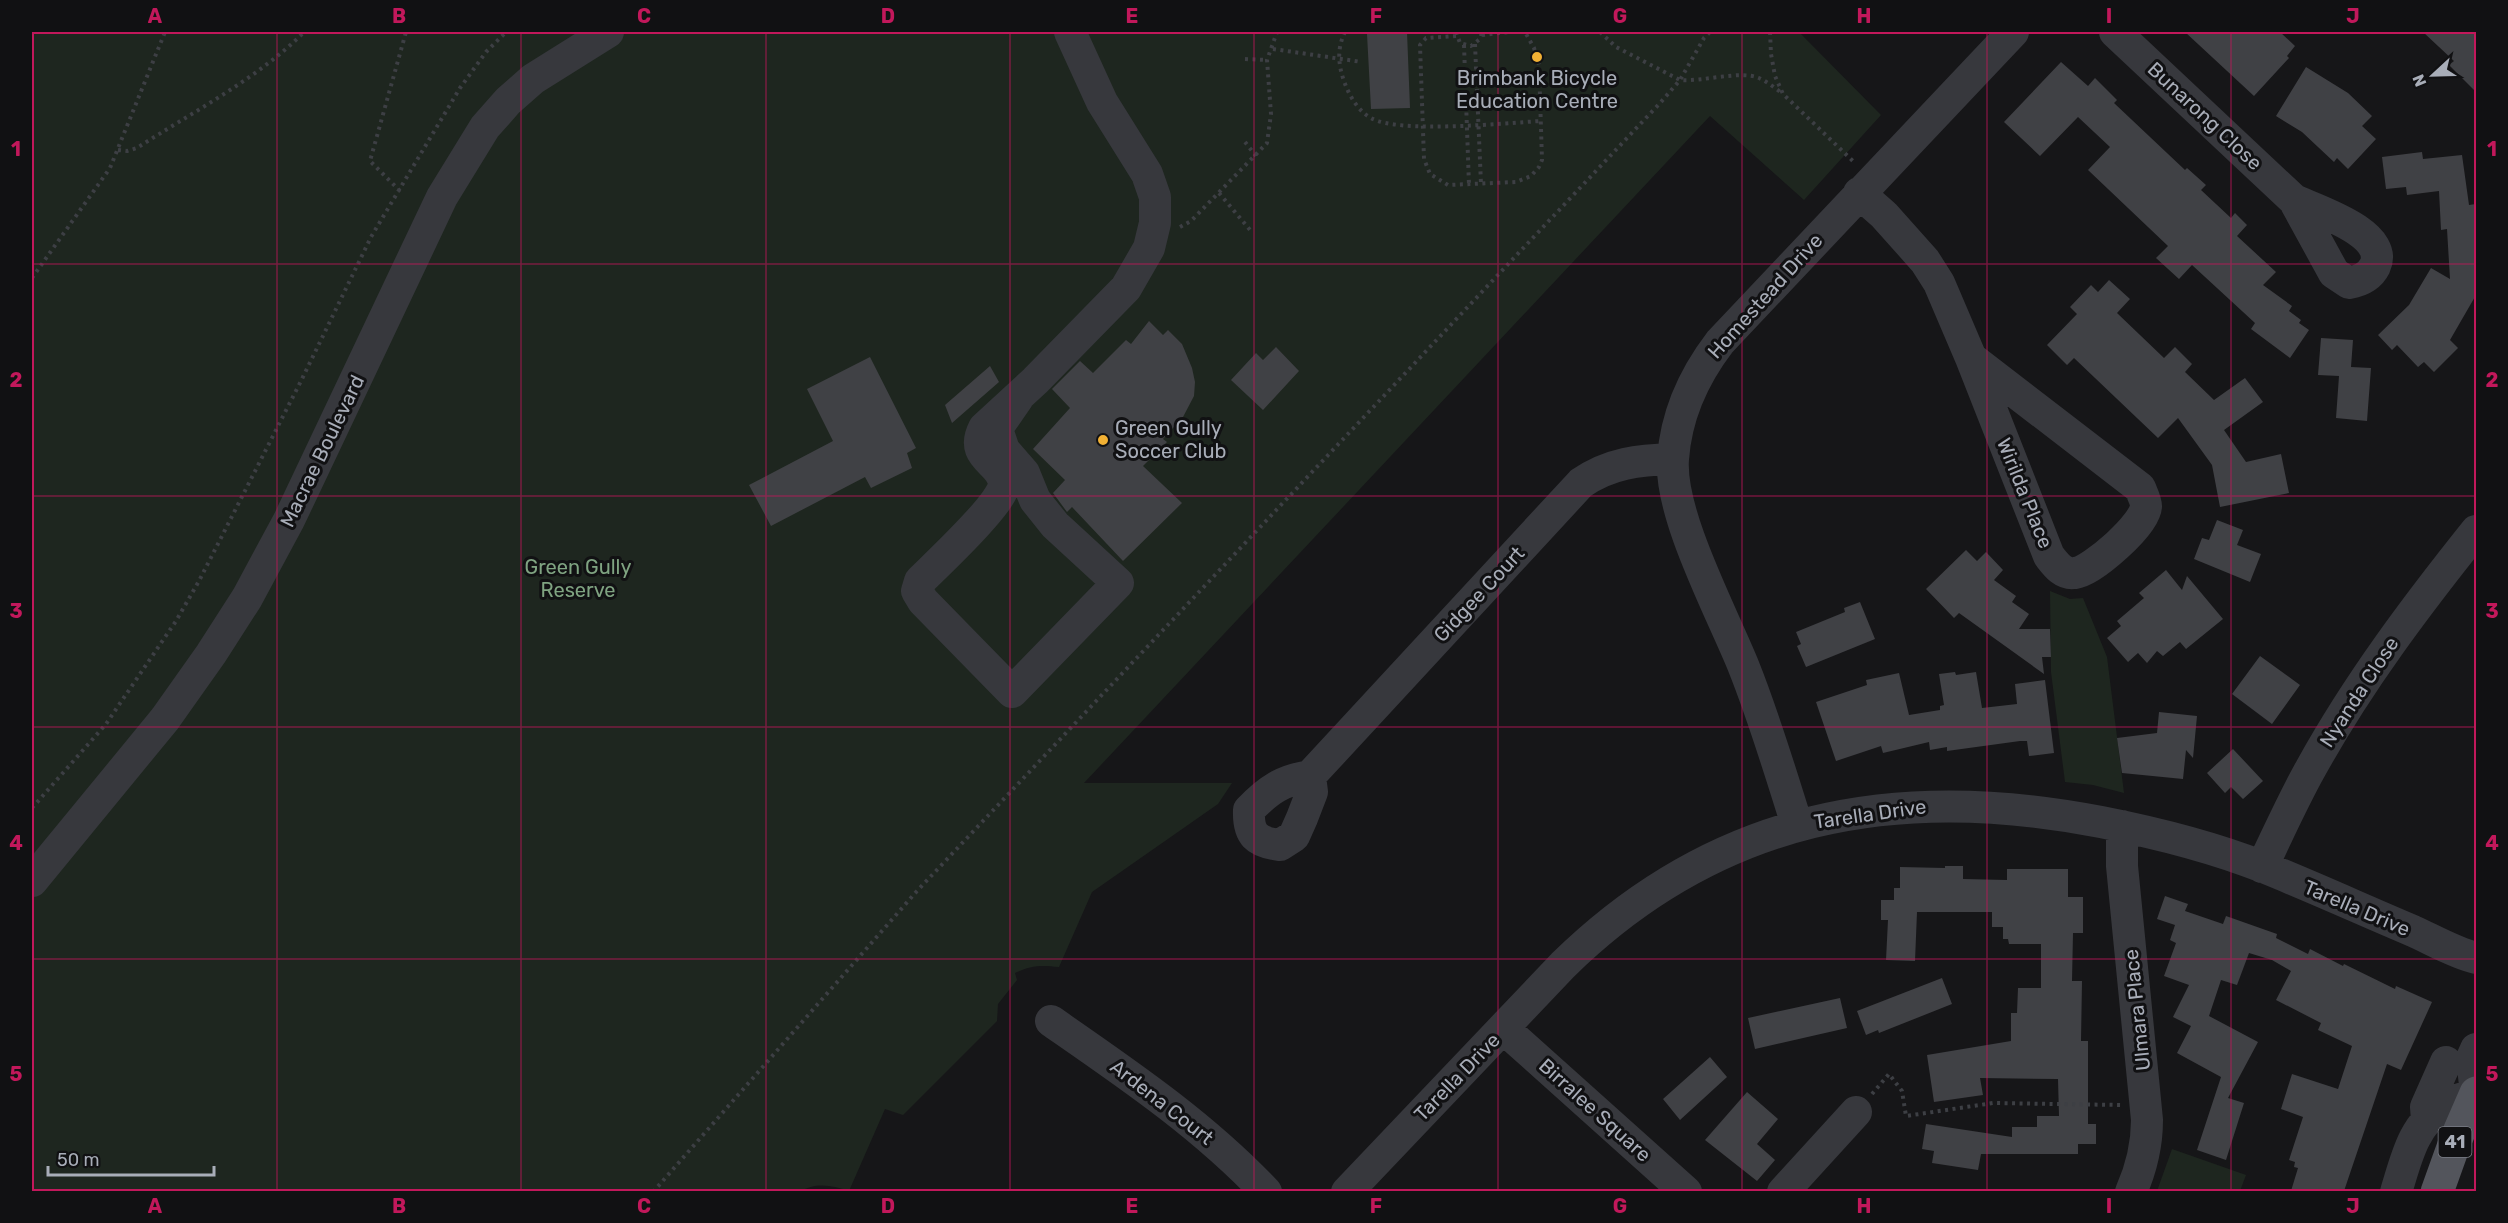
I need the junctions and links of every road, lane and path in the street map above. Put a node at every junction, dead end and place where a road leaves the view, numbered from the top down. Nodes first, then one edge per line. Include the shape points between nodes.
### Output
1 (165, 32) edge
2 (304, 32) edge
3 (406, 32) edge
4 (506, 32) edge
5 (608, 32) edge
6 (1070, 32) edge
7 (1277, 32) edge
8 (1345, 32) edge
9 (1509, 32) edge
10 (1525, 32) edge
11 (1600, 32) edge
12 (1710, 32) edge
13 (1770, 32) edge
14 (2013, 32) edge
15 (2115, 32) edge
16 (1482, 33) edge
17 (1456, 34) edge
18 (1475, 44) junction
19 (1464, 45) junction
20 (1273, 49) junction
21 (1245, 59) dead end
22 (1339, 59) junction
23 (1267, 60) junction
24 (1362, 62) dead end
25 (1680, 80) junction
26 (1783, 94) junction
27 (1541, 121) junction
28 (1479, 124) junction
29 (1467, 125) junction
30 (1422, 126) junction
31 (1245, 142) dead end
32 (118, 150) junction
33 (1256, 156) junction
34 (1480, 184) junction
35 (1469, 185) junction
36 (1865, 187) junction
37 (400, 191) junction
38 (1219, 193) junction
39 (2294, 200) dead end
40 (1155, 223) junction
41 (1251, 231) dead end
42 (32, 278) edge
43 (1971, 358) junction
44 (1018, 398) junction
45 (1673, 459) junction
46 (2476, 531) edge
47 (1310, 776) dead end
48 (32, 808) edge
49 (1797, 825) junction
50 (2122, 826) junction
51 (2262, 867) junction
52 (32, 880) edge
53 (2474, 959) edge
54 (1051, 1021) dead end
55 (1503, 1028) junction
56 (2476, 1049) edge
57 (2446, 1062) dead end
58 (2145, 1088) junction
59 (2476, 1094) edge
60 (1857, 1112) joint
61 (2427, 1120) junction
62 (653, 1191) edge
63 (1266, 1191) edge
64 (1347, 1191) edge
65 (1686, 1191) edge
66 (1783, 1191) edge
67 (2131, 1191) edge
68 (2396, 1191) edge
69 (2437, 1191) edge

1 - 32 path
2 - 32 path via 289,47 137,148
3 - 37 path via 370,161
4 - 37 path via 460,88
5 - 52 street, Macrae Boulevard via 533,79 485,127 442,197 289,520 247,598 165,719
6 - 40 street via 1101,102 1147,174 1155,197
7 - 20 path
8 - 22 path
9 - 16 path
10 - 27 path via 1538,56
11 - 25 path via 1616,46
12 - 25 path
13 - 26 path via 1773,65
14 - 36 street, Homestead Drive
15 - 39 street, Bunarong Close
16 - 18 path
17 - 19 path
17 - 30 path via 1422,41
18 - 19 path
18 - 28 path
19 - 29 path
20 - 22 path
20 - 23 path
21 - 23 path
22 - 24 path
22 - 30 path via 1347,88 1358,107 1371,118 1394,125
23 - 33 path via 1271,114 1267,143
25 - 26 path via 1758,77
25 - 62 path via 917,891
26 - 36 path
27 - 28 path
27 - 34 path via 1542,160 1536,171 1525,180
28 - 29 path
28 - 34 path
29 - 30 path
29 - 35 path
30 - 35 path via 1424,159 1430,174 1448,185
31 - 33 path
32 - 42 path via 94,192
33 - 38 path
34 - 35 path
36 - 43 street, Wirilda Place via 1925,261 1947,299
36 - 45 street, Homestead Drive via 1705,361 1678,424
37 - 48 path via 371,237 176,621 106,724
38 - 40 path via 1180,227
38 - 41 path
40 - 44 street via 1149,248 1126,288
43 - 43 street, Wirilda Place via 2140,488 2146,507 2141,521 2093,566 2075,573 2058,569 2049,556
44 - 44 street via 1000,424 1000,441 1024,473 1035,500 1055,525 1118,583 1012,692 917,591 920,581 1004,489 1002,476 984,456 979,437 992,419
45 - 47 street, Gidgee Court via 1617,465 1597,471 1581,483
45 - 49 street, Homestead Drive via 1680,511 1743,666
46 - 51 street, Nyanda Close via 2412,611 2363,683 2311,768
49 - 50 street, Tarella Drive via 1847,813 1938,805 2033,810
49 - 55 street, Tarella Drive via 1710,858 1638,901 1593,935
50 - 51 street, Tarella Drive via 2196,843
50 - 58 street, Ulmara Place via 2122,866
51 - 53 street, Tarella Drive
54 - 63 street, Ardena Court via 1225,1150
55 - 64 street, Tarella Drive
55 - 65 street, Birralee Square
56 - 59 street via 2472,1058
57 - 61 street via 2426,1107
58 - 60 path via 2121,1090 2122,1105 1993,1103 1906,1116 1902,1091 1889,1074
58 - 67 street, Ulmara Place via 2147,1144
59 - 61 street via 2444,1106
59 - 69 main road, 41
60 - 66 street
61 - 68 street via 2411,1144

